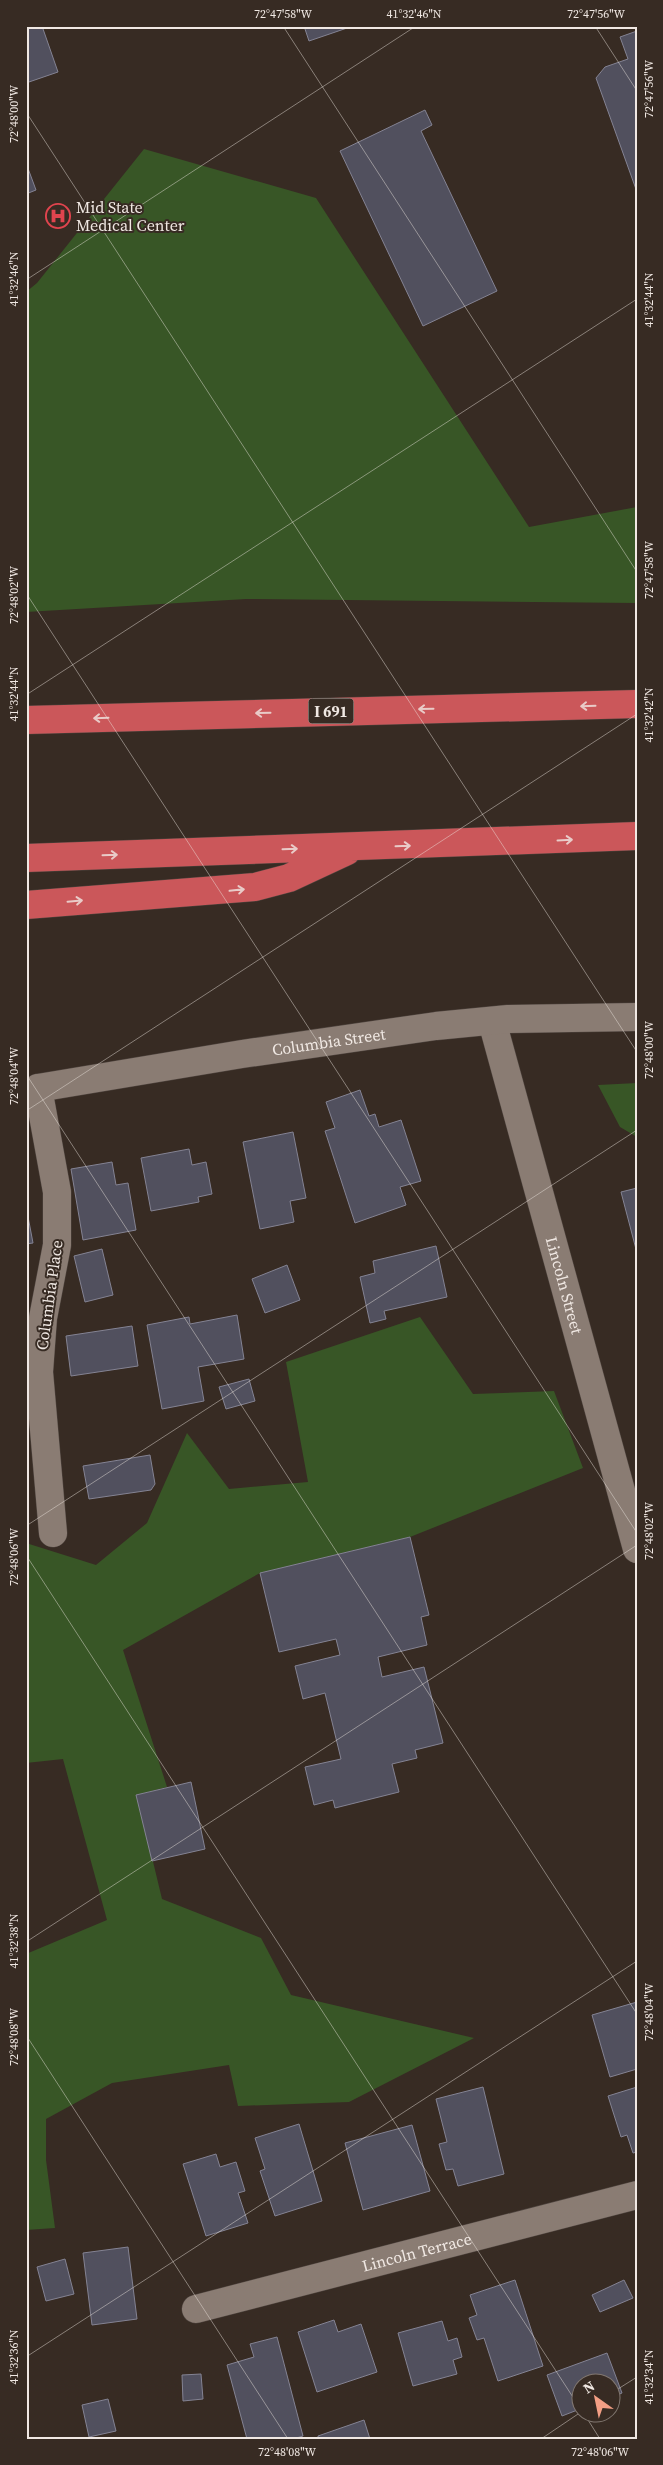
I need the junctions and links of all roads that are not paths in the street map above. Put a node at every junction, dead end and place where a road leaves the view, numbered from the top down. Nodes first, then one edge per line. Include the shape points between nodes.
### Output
1 (637, 704) edge
2 (26, 720) edge
3 (637, 836) edge
4 (354, 847) junction
5 (26, 858) edge
6 (26, 905) edge
7 (637, 1017) edge
8 (492, 1021) junction
9 (30, 1090) edge
10 (53, 1533) dead end
11 (637, 1549) edge
12 (637, 2195) edge
13 (196, 2308) dead end

1 -> 2 highway, I 691
4 -> 3 highway
5 -> 4 highway
6 -> 4 highway via 255,888 289,878
7 - 8 street, Columbia Street
8 - 9 street, Columbia Street via 310,1044
8 - 11 street, Lincoln Street
9 - 10 street, Columbia Place via 57,1192 57,1245 43,1318 39,1372
12 - 13 street, Lincoln Terrace

